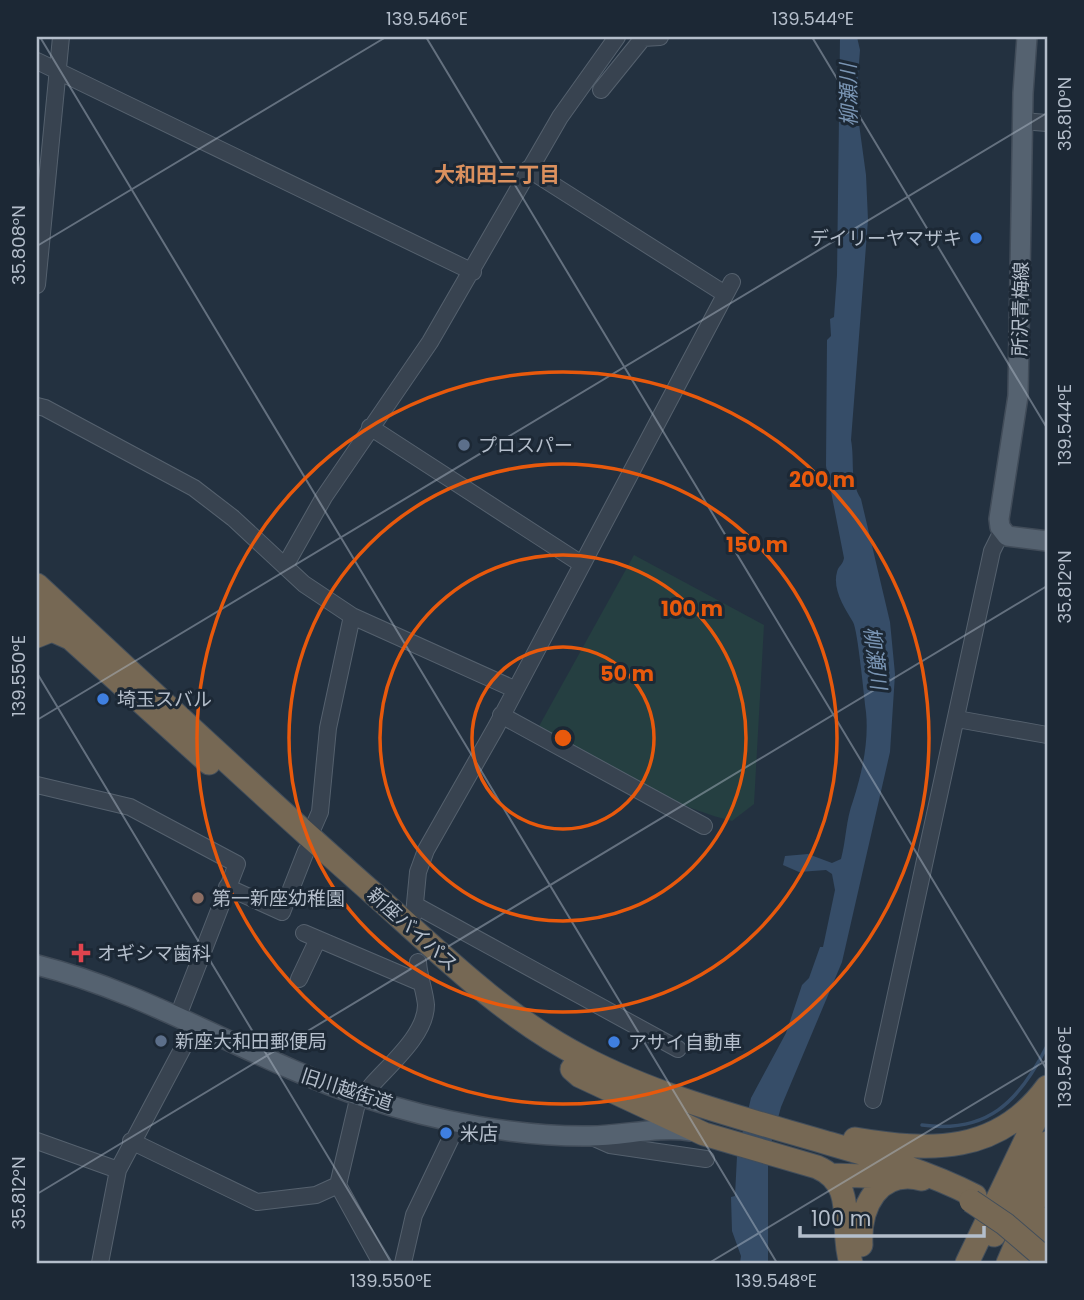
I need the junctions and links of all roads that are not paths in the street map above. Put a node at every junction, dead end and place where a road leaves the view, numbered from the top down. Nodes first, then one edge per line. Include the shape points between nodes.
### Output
1 (61, 37) edge
2 (617, 37) edge
3 (660, 37) edge
4 (1027, 37) edge
5 (37, 61) edge
6 (57, 71) junction
7 (601, 90) dead end
8 (1022, 121) junction
9 (1047, 123) edge
10 (528, 169) junction
11 (39, 246) edge
12 (473, 272) junction
13 (37, 285) edge
14 (37, 406) edge
15 (370, 427) junction
16 (1002, 531) junction
17 (1047, 541) edge
18 (580, 563) junction
19 (285, 566) junction
20 (37, 585) edge
21 (37, 608) edge
22 (352, 616) junction
23 (37, 636) edge
24 (70, 638) junction
25 (514, 689) junction
26 (501, 715) junction
27 (957, 719) junction
28 (1047, 735) edge
29 (37, 785) edge
30 (704, 826) dead end
31 (307, 844) junction
32 (227, 887) junction
33 (418, 962) dead end
34 (37, 965) edge
35 (299, 979) dead end
36 (419, 982) junction
37 (891, 1011) junction
38 (187, 1021) junction
39 (678, 1049) dead end
40 (869, 1064) dead end
41 (1047, 1087) edge
42 (1047, 1094) edge
43 (363, 1096) junction
44 (873, 1100) dead end
45 (1047, 1117) edge
46 (713, 1119) junction
47 (459, 1121) junction
48 (591, 1136) junction
49 (37, 1141) edge
50 (131, 1141) junction
51 (1047, 1143) edge
52 (825, 1149) junction
53 (862, 1156) junction
54 (706, 1159) dead end
55 (118, 1170) junction
56 (1047, 1173) edge
57 (897, 1177) junction
58 (929, 1181) junction
59 (338, 1185) junction
60 (974, 1196) junction
61 (1041, 1210) edge
62 (993, 1238) junction
63 (1047, 1243) edge
64 (1047, 1251) edge
65 (1047, 1260) edge
66 (100, 1263) edge
67 (381, 1263) edge
68 (403, 1263) edge
69 (851, 1263) edge
70 (865, 1263) edge
71 (967, 1263) edge
72 (982, 1263) edge
73 (1002, 1263) edge
74 (1008, 1263) edge
75 (1025, 1263) edge

1 - 6 street
2 - 10 street
3 - 7 street via 643,38
4 - 8 main road, 所沢青梅線
5 - 6 street
6 - 11 street
6 - 12 street
8 - 9 street
8 - 16 main road, 所沢青梅線 via 1018,386 999,514
10 - 12 street
10 - 18 street via 729,288
11 - 13 street
12 - 15 street
14 - 19 street via 194,488
15 - 18 street
15 - 19 street
16 - 17 main road via 1017,538
16 - 27 street via 992,551
18 - 25 street
19 - 22 street
20 - 31 highway, 新座バイパス via 187,721
21 - 24 highway, 新座バイパス
22 - 25 street
22 - 31 street via 328,727 320,812
23 - 24 highway via 52,630
24 - 31 highway, 新座バイパス
25 - 26 street
26 - 30 street
26 - 39 street via 426,850 418,872 415,909
27 - 28 street
27 - 37 street
29 - 32 street via 130,807 237,864
31 - 32 street via 282,912
31 - 46 highway, 新座バイパス via 537,1030 614,1073
31 - 46 highway, 新座バイパス via 454,983 524,1037 572,1069
32 - 38 street
33 - 36 street
34 - 38 main road, 旧川越街道 via 90,981
35 - 36 street via 311,936
36 - 43 street via 426,1001 425,1018
37 - 40 street
37 - 44 street
38 - 43 main road, 旧川越街道 via 306,1077
38 - 50 street
41 - 52 highway via 1014,1122 972,1142
42 - 71 highway
43 - 47 main road, 旧川越街道
43 - 59 street
45 - 62 highway
46 - 48 main road, 旧川越街道
46 - 52 highway, 新座バイパス
47 - 48 main road, 旧川越街道
47 - 68 street via 414,1215
48 - 54 street via 610,1145
49 - 55 street
50 - 55 street
50 - 59 street via 257,1202 316,1195
51 - 62 highway
52 - 53 highway, 新座バイパス
52 - 57 highway
52 - 60 highway via 913,1162
52 - 69 highway via 845,1198 846,1247
53 - 58 highway
53 - 60 highway via 918,1170
55 - 66 street
56 - 61 highway
57 - 58 highway
57 - 70 highway via 876,1191 862,1214
58 - 60 highway
59 - 67 street
60 - 63 highway via 1011,1212
60 - 64 highway
60 - 65 highway, bridge
61 - 73 highway
61 - 74 highway
61 - 75 highway
62 - 72 highway

